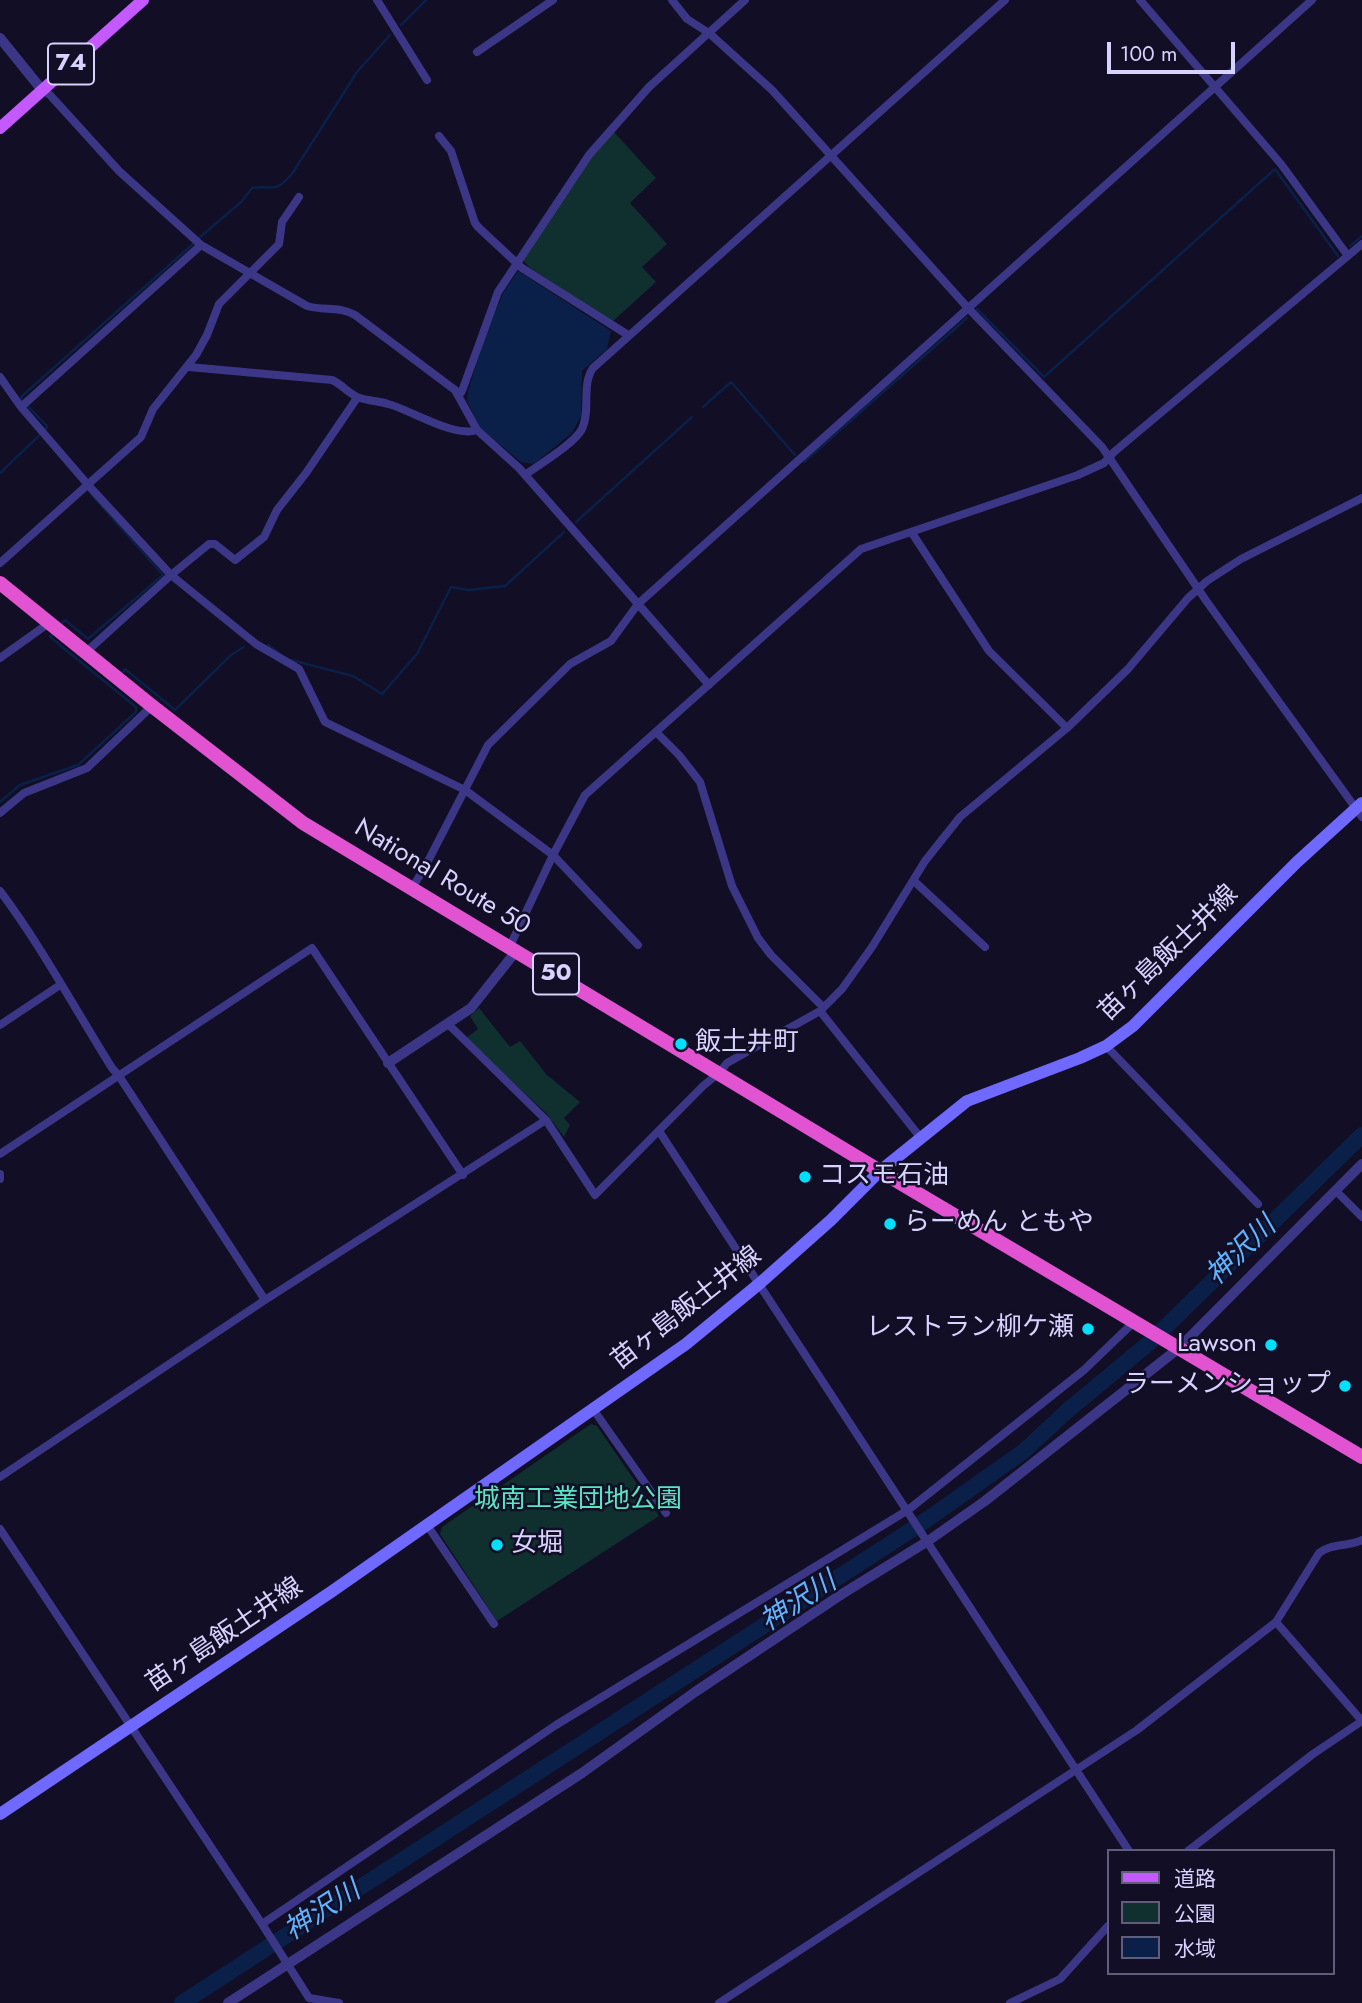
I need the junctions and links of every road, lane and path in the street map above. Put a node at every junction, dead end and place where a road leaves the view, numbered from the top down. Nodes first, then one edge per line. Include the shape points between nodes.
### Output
1 (143, 0) edge
2 (377, 0) edge
3 (553, 0) edge
4 (672, 0) edge
5 (745, 0) edge
6 (1005, 0) edge
7 (1140, 0) edge
8 (1312, 0) edge
9 (709, 33) junction
10 (0, 38) edge
11 (477, 52) dead end
12 (426, 80) dead end
13 (1217, 87) junction
14 (42, 90) junction
15 (0, 128) edge
16 (439, 136) dead end
17 (830, 156) junction
18 (299, 197) dead end
19 (1362, 244) edge
20 (201, 245) junction
21 (1348, 256) junction
22 (517, 263) junction
23 (249, 273) junction
24 (968, 308) junction
25 (628, 335) junction
26 (189, 367) junction
27 (0, 377) edge
28 (459, 395) junction
29 (357, 398) junction
30 (21, 407) junction
31 (477, 430) junction
32 (1110, 457) junction
33 (525, 475) junction
34 (89, 486) junction
35 (1362, 498) edge
36 (912, 533) junction
37 (0, 563) edge
38 (171, 575) junction
39 (0, 583) edge
40 (1198, 589) junction
41 (638, 604) junction
42 (49, 623) junction
43 (85, 653) junction
44 (0, 659) edge
45 (709, 685) junction
46 (152, 706) junction
47 (1067, 728) junction
48 (656, 732) junction
49 (465, 790) junction
50 (1360, 809) edge
51 (0, 813) edge
52 (553, 855) junction
53 (914, 881) junction
54 (411, 888) junction
55 (0, 891) edge
56 (638, 945) dead end
57 (985, 947) dead end
58 (513, 948) junction
59 (60, 985) junction
60 (822, 1009) junction
61 (448, 1024) junction
62 (0, 1025) edge
63 (1106, 1046) junction
64 (388, 1063) junction
65 (719, 1073) junction
66 (119, 1076) junction
67 (546, 1120) junction
68 (659, 1131) junction
69 (920, 1137) junction
70 (0, 1154) edge
71 (1362, 1164) edge
72 (880, 1171) junction
73 (463, 1175) junction
74 (1335, 1190) junction
75 (1258, 1203) dead end
76 (1362, 1217) edge
77 (759, 1284) junction
78 (265, 1300) junction
79 (1137, 1323) junction
80 (1174, 1345) junction
81 (593, 1409) junction
82 (1362, 1457) edge
83 (0, 1477) edge
84 (909, 1511) junction
85 (666, 1513) dead end
86 (427, 1525) junction
87 (0, 1529) edge
88 (927, 1539) junction
89 (1362, 1540) edge
90 (1276, 1622) junction
91 (494, 1624) dead end
92 (1362, 1721) edge
93 (131, 1727) junction
94 (1076, 1769) junction
95 (0, 1814) edge
96 (1128, 1849) edge
97 (1191, 1849) edge
98 (263, 1926) junction
99 (1106, 1928) edge
100 (285, 1961) junction
101 (228, 2003) edge
102 (339, 2003) edge
103 (719, 2003) edge
104 (1010, 2003) edge

1 - 14 main road, 74
2 - 12 street
3 - 11 street
4 - 9 street via 683,16
5 - 9 street
6 - 17 street
7 - 13 street
8 - 13 street
9 - 17 street via 763,81
9 - 22 street via 649,87 596,146
10 - 14 street
13 - 21 street via 1282,164
13 - 24 street
14 - 15 main road, 74
14 - 20 street via 119,172
16 - 22 street via 451,151 475,223
17 - 24 street
17 - 25 street
18 - 23 street via 282,222 279,244
19 - 21 street
20 - 23 street
20 - 30 street
21 - 32 street
22 - 25 street
22 - 28 street via 492,305
23 - 26 street via 219,304
23 - 28 street via 307,306 355,315
24 - 32 street
24 - 41 street
25 - 33 street via 589,374 581,432
26 - 29 street via 332,380
26 - 34 street via 153,409 141,437
27 - 30 street
28 - 31 street
29 - 31 street via 389,404 469,433
29 - 38 street via 258,542 235,560 209,544
30 - 34 street
31 - 33 street
32 - 36 street via 1084,473
32 - 40 street
33 - 41 street
34 - 37 street
34 - 38 street
35 - 40 street via 1241,559
36 - 45 street via 861,550
36 - 47 street via 989,651
38 - 43 street
38 - 49 street via 256,644 299,669 325,722
39 - 42 highway, National Route 50 / 50
40 - 47 street via 1128,669
40 - 50 street
41 - 45 street
41 - 49 street via 611,641 570,664 488,745
42 - 43 highway, National Route 50 / 50
42 - 44 street
43 - 46 highway, National Route 50 / 50
45 - 48 street
46 - 51 street via 87,768 24,793
46 - 54 highway, National Route 50 / 50 via 303,822
47 - 53 street via 960,817
48 - 52 street via 585,795
48 - 60 street via 700,782 732,886 758,938
49 - 52 street
49 - 54 street
50 - 63 main road, 苗ヶ島飯土井線 via 1297,862 1133,1026
52 - 56 street
52 - 58 street
53 - 57 street
53 - 60 street via 842,989
54 - 58 highway, National Route 50 / 50
55 - 59 street via 29,929
58 - 61 street via 471,1008
58 - 65 highway, National Route 50 / 50
59 - 62 street
59 - 66 street
60 - 65 street via 727,1063
60 - 69 street
61 - 64 street
61 - 67 street
63 - 69 main road, 苗ヶ島飯土井線 via 967,1101
63 - 75 street
64 - 66 street via 312,948
64 - 73 street
65 - 68 street
65 - 72 highway, National Route 50 / 50
66 - 70 street
66 - 78 street
67 - 68 street via 595,1195
67 - 73 street
68 - 77 street
69 - 72 main road, 苗ヶ島飯土井線
71 - 74 street
72 - 77 main road, 苗ヶ島飯土井線
72 - 79 highway, National Route 50 / 50
73 - 78 street
74 - 76 street
74 - 80 street
77 - 81 main road, 苗ヶ島飯土井線 via 702,1332
77 - 84 street
78 - 83 street
79 - 80 highway, 50
79 - 84 street
80 - 82 highway, 50
80 - 88 street via 985,1501
81 - 85 street
81 - 86 main road, 苗ヶ島飯土井線
84 - 88 street
84 - 98 street via 556,1725
86 - 91 street
86 - 93 main road, 苗ヶ島飯土井線
87 - 93 street
88 - 94 street
88 - 100 street via 695,1692 582,1773
89 - 90 street via 1319,1553
90 - 92 street
90 - 94 street via 1137,1730
92 - 97 street
93 - 95 main road, 苗ヶ島飯土井線
93 - 98 street
94 - 96 street
94 - 103 street
98 - 100 street
99 - 104 street via 1060,1979
100 - 101 street
100 - 102 street via 309,1998

